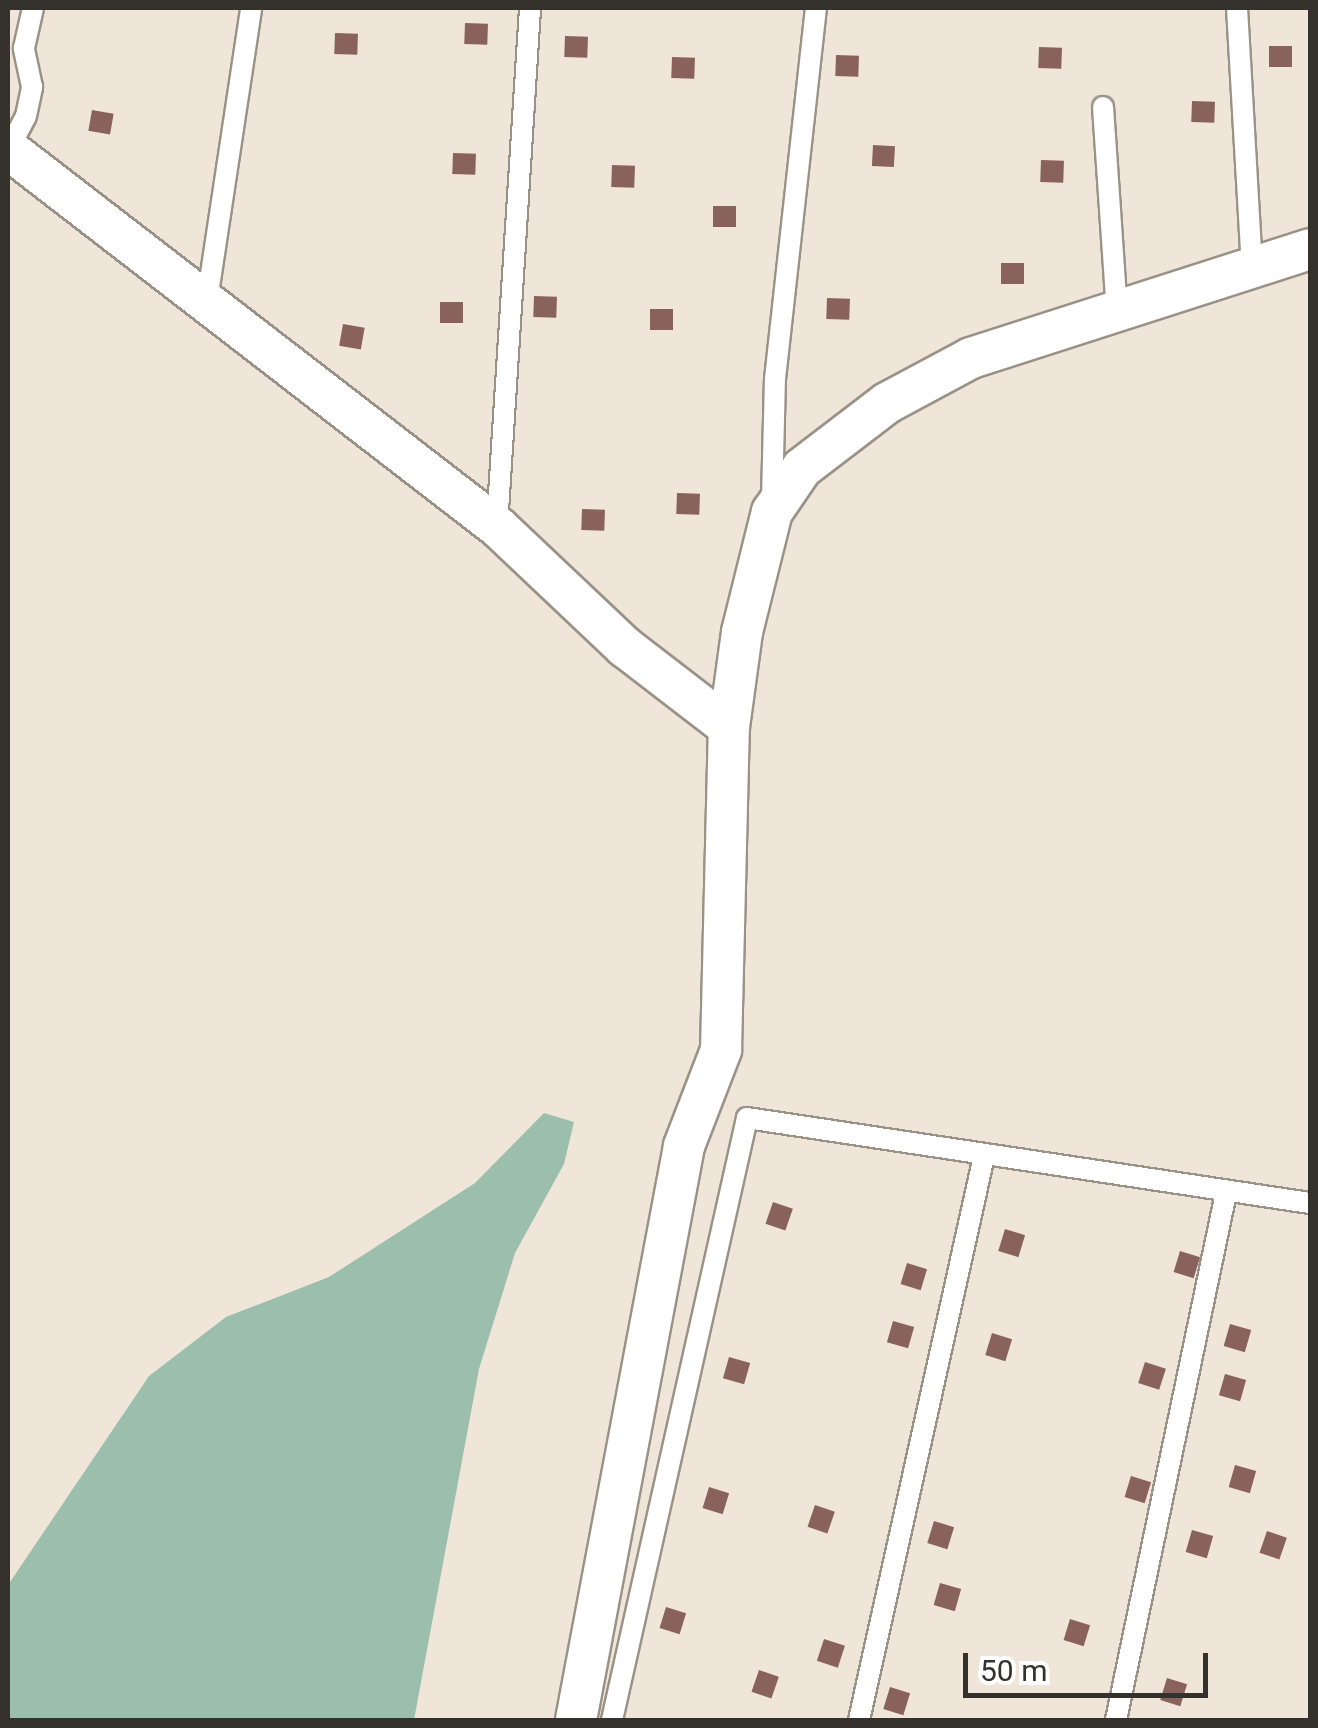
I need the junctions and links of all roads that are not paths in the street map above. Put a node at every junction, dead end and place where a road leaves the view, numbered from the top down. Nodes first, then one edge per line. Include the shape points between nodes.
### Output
1 (33, 8) edge
2 (251, 8) edge
3 (530, 8) edge
4 (816, 8) edge
5 (1237, 8) edge
6 (1102, 108) dead end
7 (8, 150) edge
8 (1310, 248) edge
9 (1252, 266) junction
10 (206, 306) junction
11 (1118, 310) junction
12 (772, 512) junction
13 (497, 526) junction
14 (729, 727) junction
15 (984, 1156) junction
16 (1226, 1193) junction
17 (1310, 1203) edge
18 (576, 1720) edge
19 (612, 1720) edge
20 (859, 1720) edge
21 (1116, 1720) edge

1 - 7 lane via 24,48 32,87
2 - 10 lane
3 - 13 lane
4 - 12 lane via 775,379
5 - 9 lane
6 - 11 lane
7 - 10 street
8 - 9 street
9 - 11 street
10 - 13 street
11 - 12 street via 971,358 888,403 802,468
12 - 14 street via 742,632
13 - 14 street via 626,647
14 - 18 street via 721,1050 684,1146
15 - 16 lane
15 - 19 lane via 748,1118
15 - 20 lane
16 - 17 lane
16 - 21 lane

